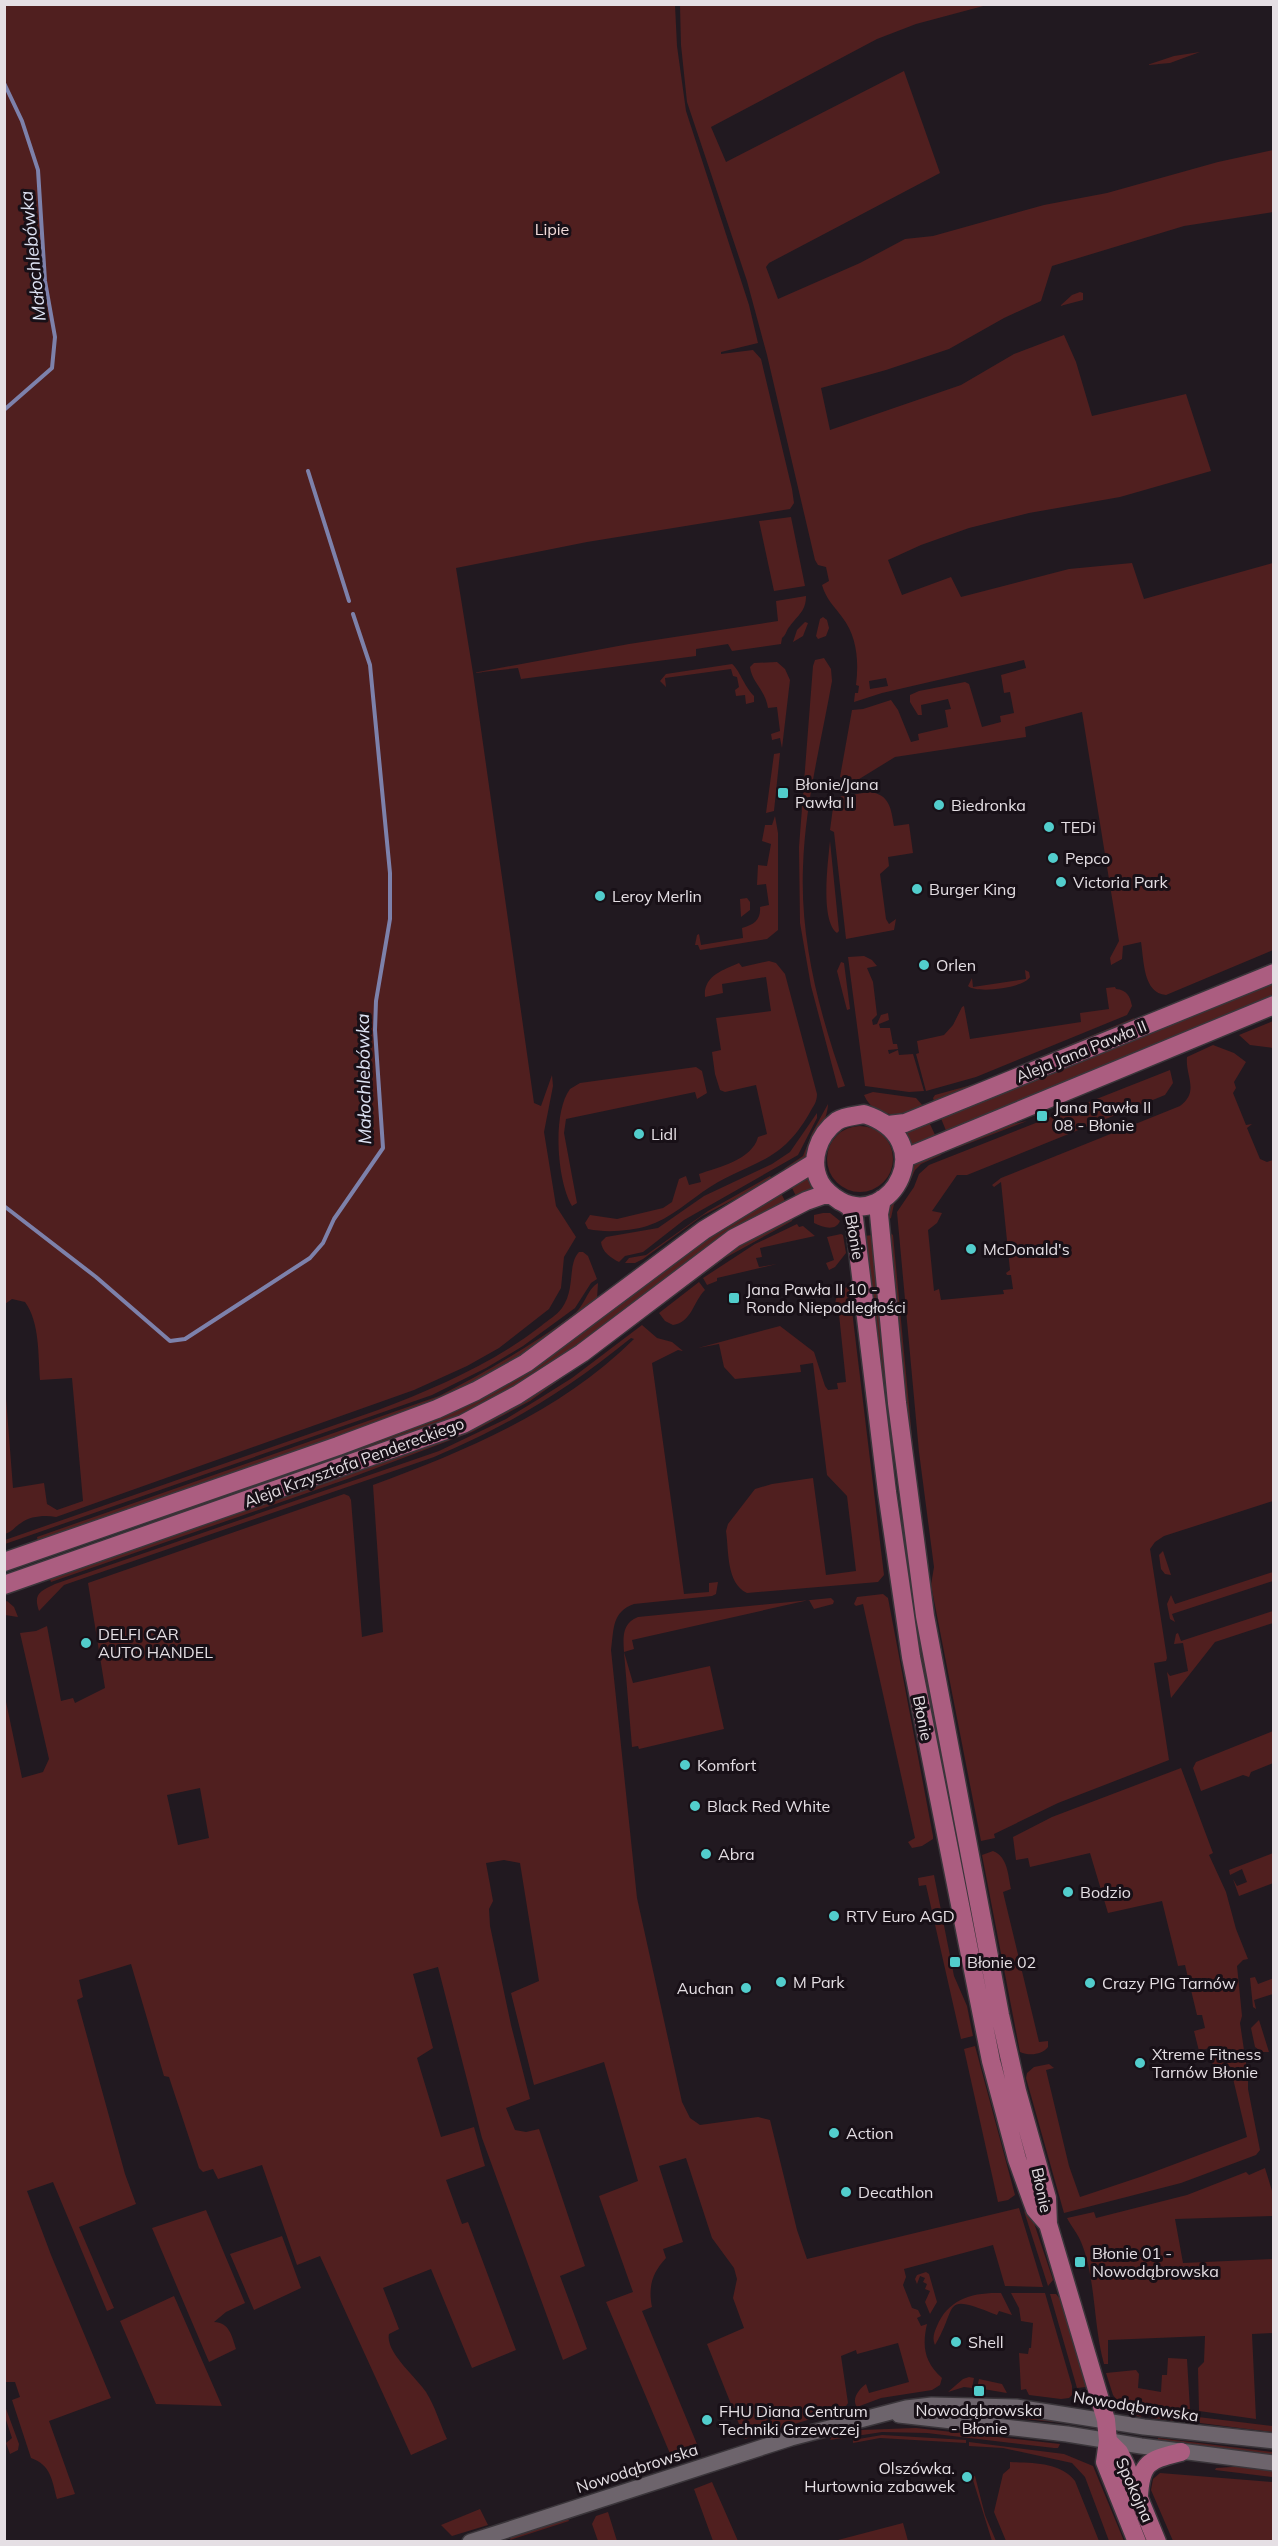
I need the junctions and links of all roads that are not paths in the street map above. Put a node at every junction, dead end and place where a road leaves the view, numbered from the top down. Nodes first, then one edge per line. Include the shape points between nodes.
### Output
1 (1274, 973) edge
2 (1274, 1005) edge
3 (888, 1125) junction
4 (904, 1158) junction
5 (814, 1163) junction
6 (837, 1199) junction
7 (882, 1199) junction
8 (4, 1562) edge
9 (4, 1585) edge
10 (1048, 2224) junction
11 (887, 2414) junction
12 (1106, 2420) junction
13 (1108, 2441) junction
14 (1274, 2441) edge
15 (1181, 2452) junction
16 (1274, 2463) edge
17 (1139, 2498) junction
18 (470, 2541) edge
19 (1137, 2541) edge
20 (1157, 2541) edge

1 - 3 main road, Aleja Jana Pawła II via 912,1120
2 - 4 main road, Aleja Jana Pawła II
3 - 4 main road via 898,1137
3 - 5 main road via 864,1114 838,1121 824,1135
4 - 7 main road via 899,1182
5 - 6 main road via 817,1176
5 - 8 main road, Aleja Krzysztofa Pendereckiego via 704,1230 526,1363 476,1390 338,1446
6 - 7 main road via 864,1205
6 - 9 main road, Aleja Krzysztofa Pendereckiego via 823,1195 806,1201 734,1238 582,1353 464,1424
6 - 10 main road, Błonie via 850,1208 854,1218 904,1612 957,1900 1003,2108 1035,2209
7 - 10 main road, Błonie via 879,1214 897,1404 920,1583 1000,2015 1047,2198
10 - 12 main road, Błonie
11 - 12 street, Nowodąbrowska via 932,2405 1006,2407
11 - 13 street, Nowodąbrowska
11 - 18 street, Nowodąbrowska via 791,2438
12 - 13 main road, Błonie
12 - 14 street, Nowodąbrowska
13 - 15 street, Nowodąbrowska
13 - 17 main road, Spokojna via 1119,2452
13 - 19 main road, Spokojna via 1105,2462
15 - 16 street, Nowodąbrowska
15 - 17 main road via 1149,2463 1140,2474
17 - 20 main road, Spokojna

